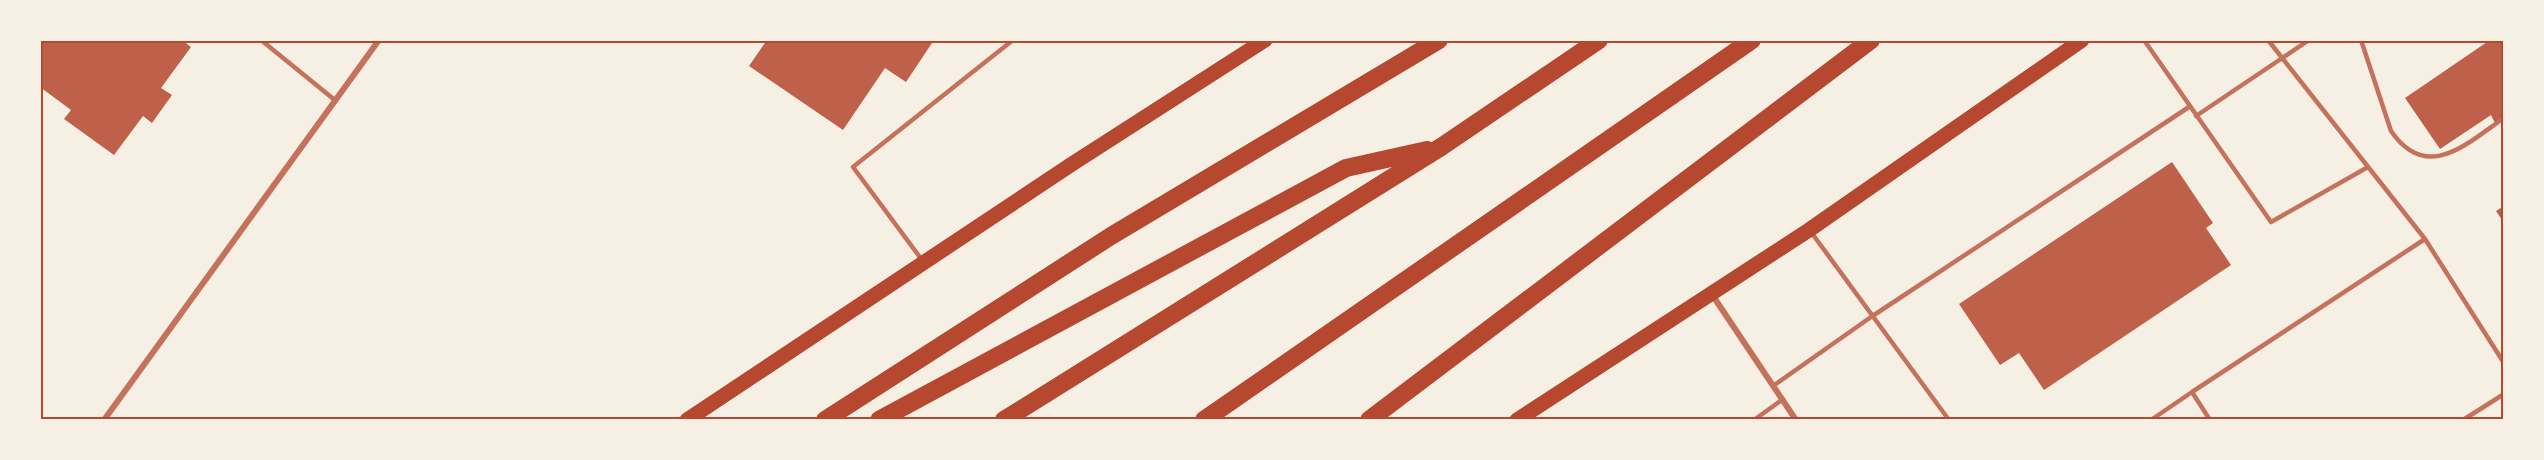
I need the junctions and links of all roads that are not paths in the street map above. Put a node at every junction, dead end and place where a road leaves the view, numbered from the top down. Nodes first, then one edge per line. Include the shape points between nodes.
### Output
1 (261, 40) edge
2 (379, 40) edge
3 (1013, 40) edge
4 (1265, 40) edge
5 (1439, 40) edge
6 (1599, 40) edge
7 (1752, 40) edge
8 (1871, 40) edge
9 (2082, 40) edge
10 (2144, 40) edge
11 (2268, 40) edge
12 (2309, 40) edge
13 (2361, 40) edge
14 (2281, 58) junction
15 (336, 101) junction
16 (2189, 107) junction
17 (2196, 116) junction
18 (2504, 118) edge
19 (1440, 147) junction
20 (2368, 167) junction
21 (1809, 230) junction
22 (2425, 239) junction
23 (923, 262) junction
24 (1711, 292) junction
25 (1871, 317) junction
26 (2504, 363) edge
27 (1773, 386) junction
28 (2192, 392) junction
29 (2504, 394) edge
30 (1783, 399) junction
31 (104, 420) edge
32 (687, 420) edge
33 (825, 420) edge
34 (879, 420) edge
35 (1004, 420) edge
36 (1204, 420) edge
37 (1369, 420) edge
38 (1517, 420) edge
39 (1754, 420) edge
40 (1796, 420) edge
41 (1948, 420) edge
42 (2151, 420) edge
43 (2210, 420) edge
44 (2463, 420) edge

1 - 15 lane
2 - 15 street
3 - 23 lane via 854,167
4 - 23 main road
5 - 33 highway via 1111,236
6 - 19 highway
7 - 36 highway
8 - 37 highway
9 - 21 main road
10 - 16 lane
11 - 14 lane
12 - 14 lane
13 - 18 lane via 2391,132 2409,151 2435,158 2449,155
14 - 17 lane
14 - 20 lane
15 - 31 street
16 - 17 lane
16 - 25 lane
17 - 20 lane via 2271,222
19 - 34 highway via 1346,168
19 - 35 highway
20 - 22 lane
21 - 24 main road
21 - 25 lane
22 - 26 lane
22 - 28 lane
23 - 32 main road
24 - 27 street
24 - 38 main road
25 - 27 lane
25 - 41 lane
27 - 30 street
28 - 42 lane
28 - 43 lane
29 - 44 lane
30 - 39 lane
30 - 40 street

